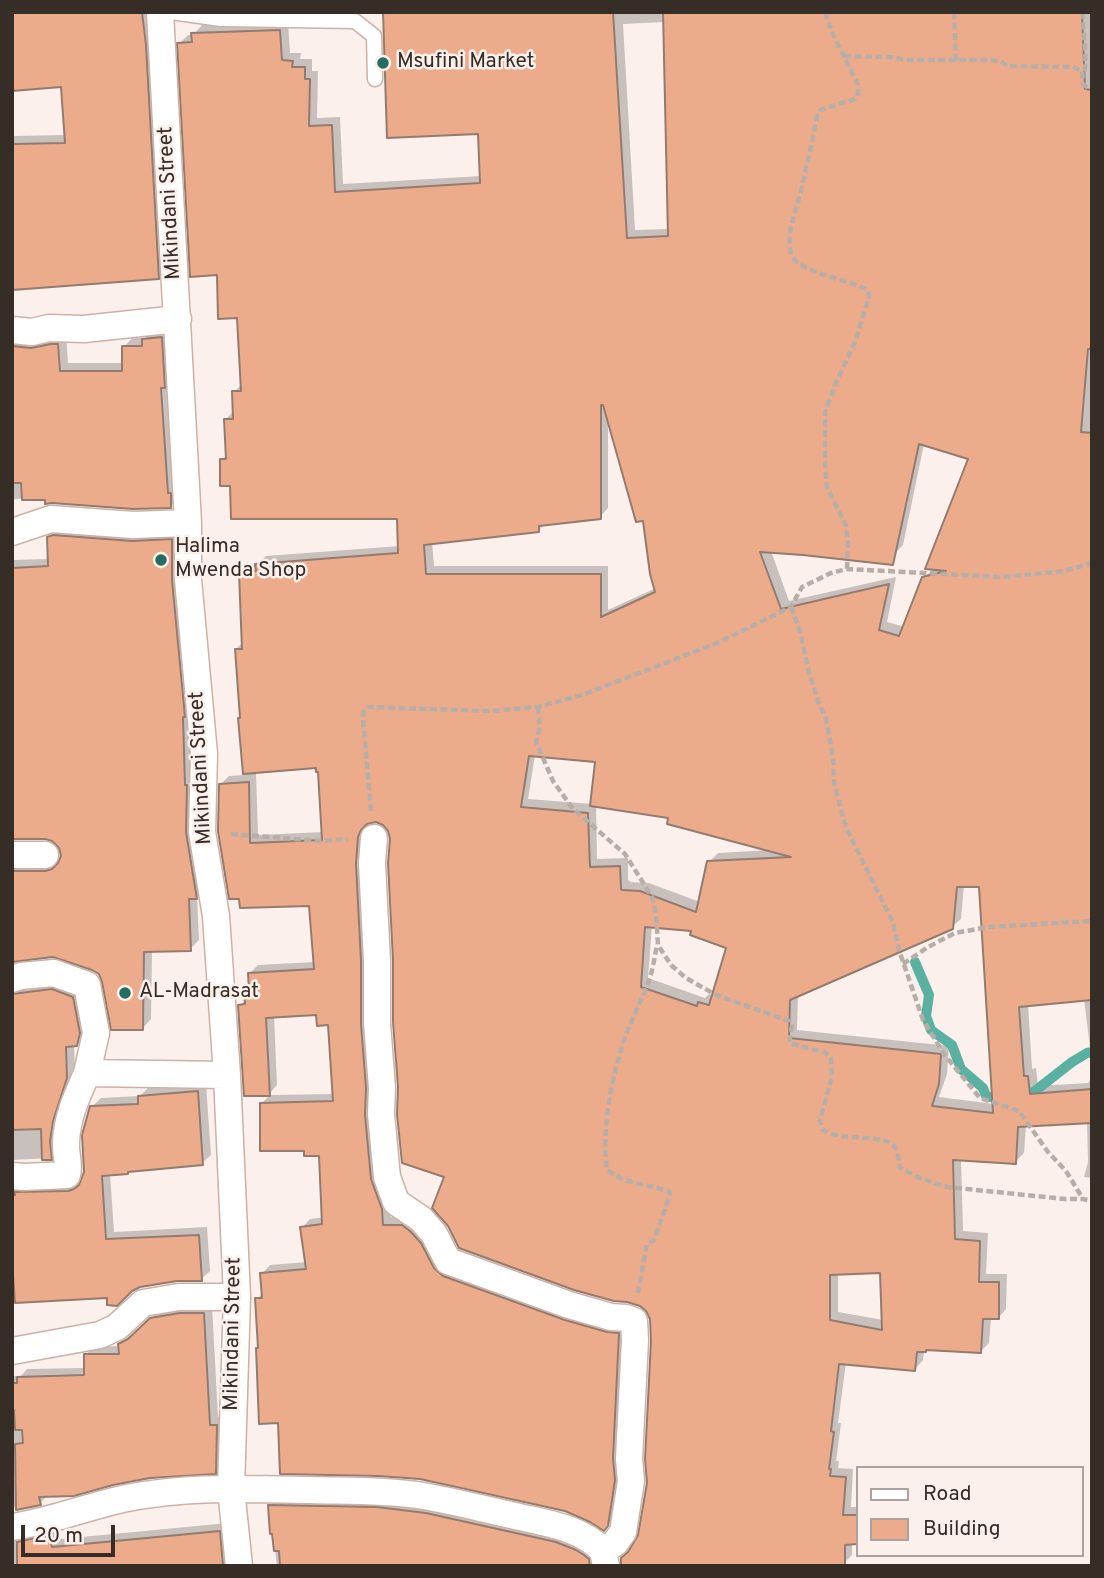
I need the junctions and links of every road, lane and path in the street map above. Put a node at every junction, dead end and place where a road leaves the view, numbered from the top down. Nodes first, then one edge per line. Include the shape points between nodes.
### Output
1 (160, 12) edge
2 (172, 12) edge
3 (825, 12) edge
4 (954, 12) edge
5 (1083, 12) edge
6 (844, 56) junction
7 (956, 61) junction
8 (1084, 76) junction
9 (375, 79) dead end
10 (1092, 88) edge
11 (178, 319) junction
12 (12, 330) edge
13 (188, 523) junction
14 (12, 532) edge
15 (1092, 563) edge
16 (847, 569) junction
17 (791, 607) junction
18 (538, 707) junction
19 (202, 832) junction
20 (374, 838) junction
21 (12, 855) edge
22 (45, 855) dead end
23 (1092, 921) edge
24 (658, 945) junction
25 (903, 964) junction
26 (12, 979) edge
27 (87, 1073) junction
28 (227, 1075) junction
29 (12, 1176) edge
30 (1083, 1199) junction
31 (1092, 1201) edge
32 (237, 1297) junction
33 (634, 1321) junction
34 (12, 1351) edge
35 (231, 1489) junction
36 (12, 1527) edge
37 (604, 1559) edge
38 (239, 1566) edge

1 - 11 street, Mikindani Street
2 - 9 lane via 221,19 355,20 374,36
3 - 6 path
4 - 7 path
5 - 8 path
6 - 7 path
6 - 16 path via 858,93 855,99 820,110 817,116 792,221 790,252 795,261 811,269 868,290 855,342 825,412 827,487 846,526
7 - 8 path via 1073,67
8 - 10 path via 1083,84
11 - 12 street via 84,329
11 - 13 street, Mikindani Street
13 - 14 street via 133,525 51,519
13 - 19 street, Mikindani Street via 188,579 204,754
15 - 16 path via 1065,571 1002,577
16 - 17 path via 802,587
17 - 18 path via 717,643 582,695
17 - 25 path via 826,719 834,783 846,828 893,922
18 - 20 path via 365,708
18 - 24 path via 536,742 553,781 573,809 625,854 652,897
19 - 20 path via 320,841
19 - 28 street, Mikindani Street via 216,916
20 - 33 street via 381,1114 387,1177 396,1202 421,1219 448,1261 569,1305
21 - 22 street
23 - 25 path via 955,933
24 - 30 path via 686,978 716,995 789,1021 789,1043 831,1058 832,1077 820,1120 821,1129 828,1134 892,1144 900,1168 947,1187
24 - 33 path via 649,981 624,1040 607,1125 607,1170 670,1195 654,1240 647,1244
25 - 30 path via 923,1020 944,1054 980,1098 1019,1111
26 - 27 street via 54,973 87,985 96,1033
27 - 28 street
27 - 29 street via 71,1112 67,1175
28 - 32 street, Mikindani Street
30 - 31 path
32 - 34 street via 179,1297 143,1303 117,1327 100,1335
32 - 35 street, Mikindani Street
33 - 37 street via 631,1481 623,1532
35 - 36 street via 123,1498
35 - 37 street via 382,1491 473,1505 583,1535 594,1542
35 - 38 street, Mikindani Street

